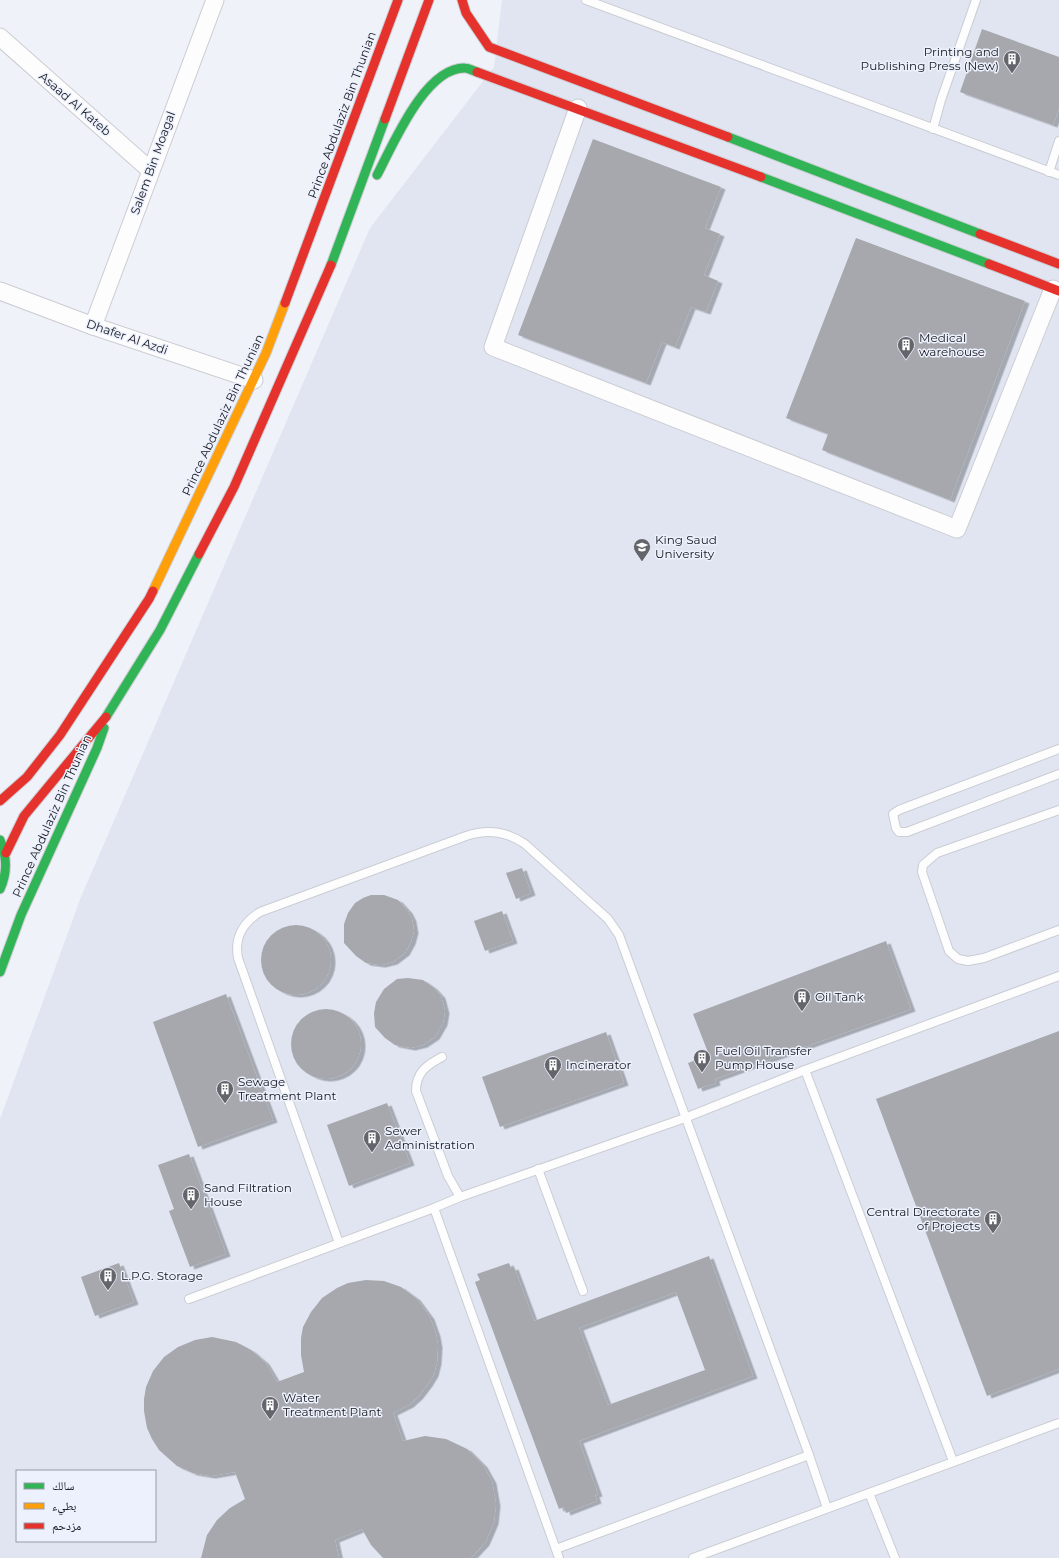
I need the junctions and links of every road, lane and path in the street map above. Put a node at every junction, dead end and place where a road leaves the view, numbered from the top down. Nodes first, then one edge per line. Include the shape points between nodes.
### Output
1 (214, 0) edge
2 (398, 0) edge
3 (429, 0) edge
4 (462, 0) edge
5 (586, 0) edge
6 (976, 0) edge
7 (609, 4) edge
8 (0, 38) edge
9 (578, 108) junction
10 (933, 129) junction
11 (1059, 141) edge
12 (795, 162) junction
13 (150, 170) junction
14 (1049, 172) junction
15 (1059, 175) edge
16 (786, 186) junction
17 (338, 249) junction
18 (1059, 264) edge
19 (1056, 290) edge
20 (0, 291) edge
21 (93, 326) junction
22 (254, 380) junction
23 (108, 715) junction
24 (1059, 749) edge
25 (1059, 774) edge
26 (27, 777) junction
27 (0, 787) edge
28 (0, 802) edge
29 (1059, 810) edge
30 (0, 840) edge
31 (6, 853) junction
32 (0, 889) edge
33 (1059, 930) edge
34 (0, 972) edge
35 (1059, 976) edge
36 (442, 1057) dead end
37 (805, 1070) junction
38 (685, 1118) junction
39 (538, 1169) junction
40 (460, 1197) junction
41 (434, 1208) junction
42 (339, 1243) junction
43 (582, 1291) dead end
44 (189, 1299) dead end
45 (1059, 1423) edge
46 (809, 1455) junction
47 (953, 1461) junction
48 (869, 1493) junction
49 (827, 1508) junction
50 (556, 1549) junction
51 (559, 1558) edge
52 (693, 1558) edge
53 (895, 1558) edge

1 - 13 street, Salem Bin Moagal
2 - 22 street, Prince Abdulaziz Bin Thunian
3 - 17 street, Prince Abdulaziz Bin Thunian
4 - 12 street via 466,13 488,47 515,60
5 - 7 lane
6 - 10 lane
7 - 10 lane
8 - 13 street, Asaad Al Kateb
9 - 16 street
9 - 17 street via 509,79 466,68 448,72 433,82 413,108
9 - 19 street via 493,348 957,529
10 - 14 lane
11 - 14 lane
12 - 16 street
12 - 18 street
13 - 21 street, Salem Bin Moagal
14 - 15 lane
16 - 19 street
17 - 23 street, Prince Abdulaziz Bin Thunian via 234,487 160,630
20 - 21 street, Dhafer Al Azdi
21 - 22 street, Dhafer Al Azdi
22 - 26 street, Prince Abdulaziz Bin Thunian via 149,599 60,735
23 - 31 street, Prince Abdulaziz Bin Thunian via 24,816
23 - 34 street, Prince Abdulaziz Bin Thunian via 97,748 21,915
24 - 25 lane via 899,810 893,814 894,824 899,832 907,832
26 - 27 street
26 - 28 street, Prince Abdulaziz Bin Thunian
29 - 33 lane via 937,853 923,865 922,872 949,951 958,959 968,961 984,958
30 - 31 street
31 - 32 street via 6,876
35 - 37 lane
36 - 40 lane via 422,1070 416,1083 416,1091 448,1176
37 - 38 lane
37 - 47 lane
38 - 39 lane
38 - 42 lane via 619,935 612,924 518,840 495,832 466,836 260,912 243,926 236,944 238,958
38 - 46 lane
39 - 40 lane
39 - 43 lane
40 - 41 lane
41 - 42 lane
41 - 50 lane
42 - 44 lane
45 - 47 lane
46 - 49 lane
46 - 50 lane
47 - 48 lane
48 - 49 lane
48 - 53 lane
49 - 52 lane
50 - 51 lane

